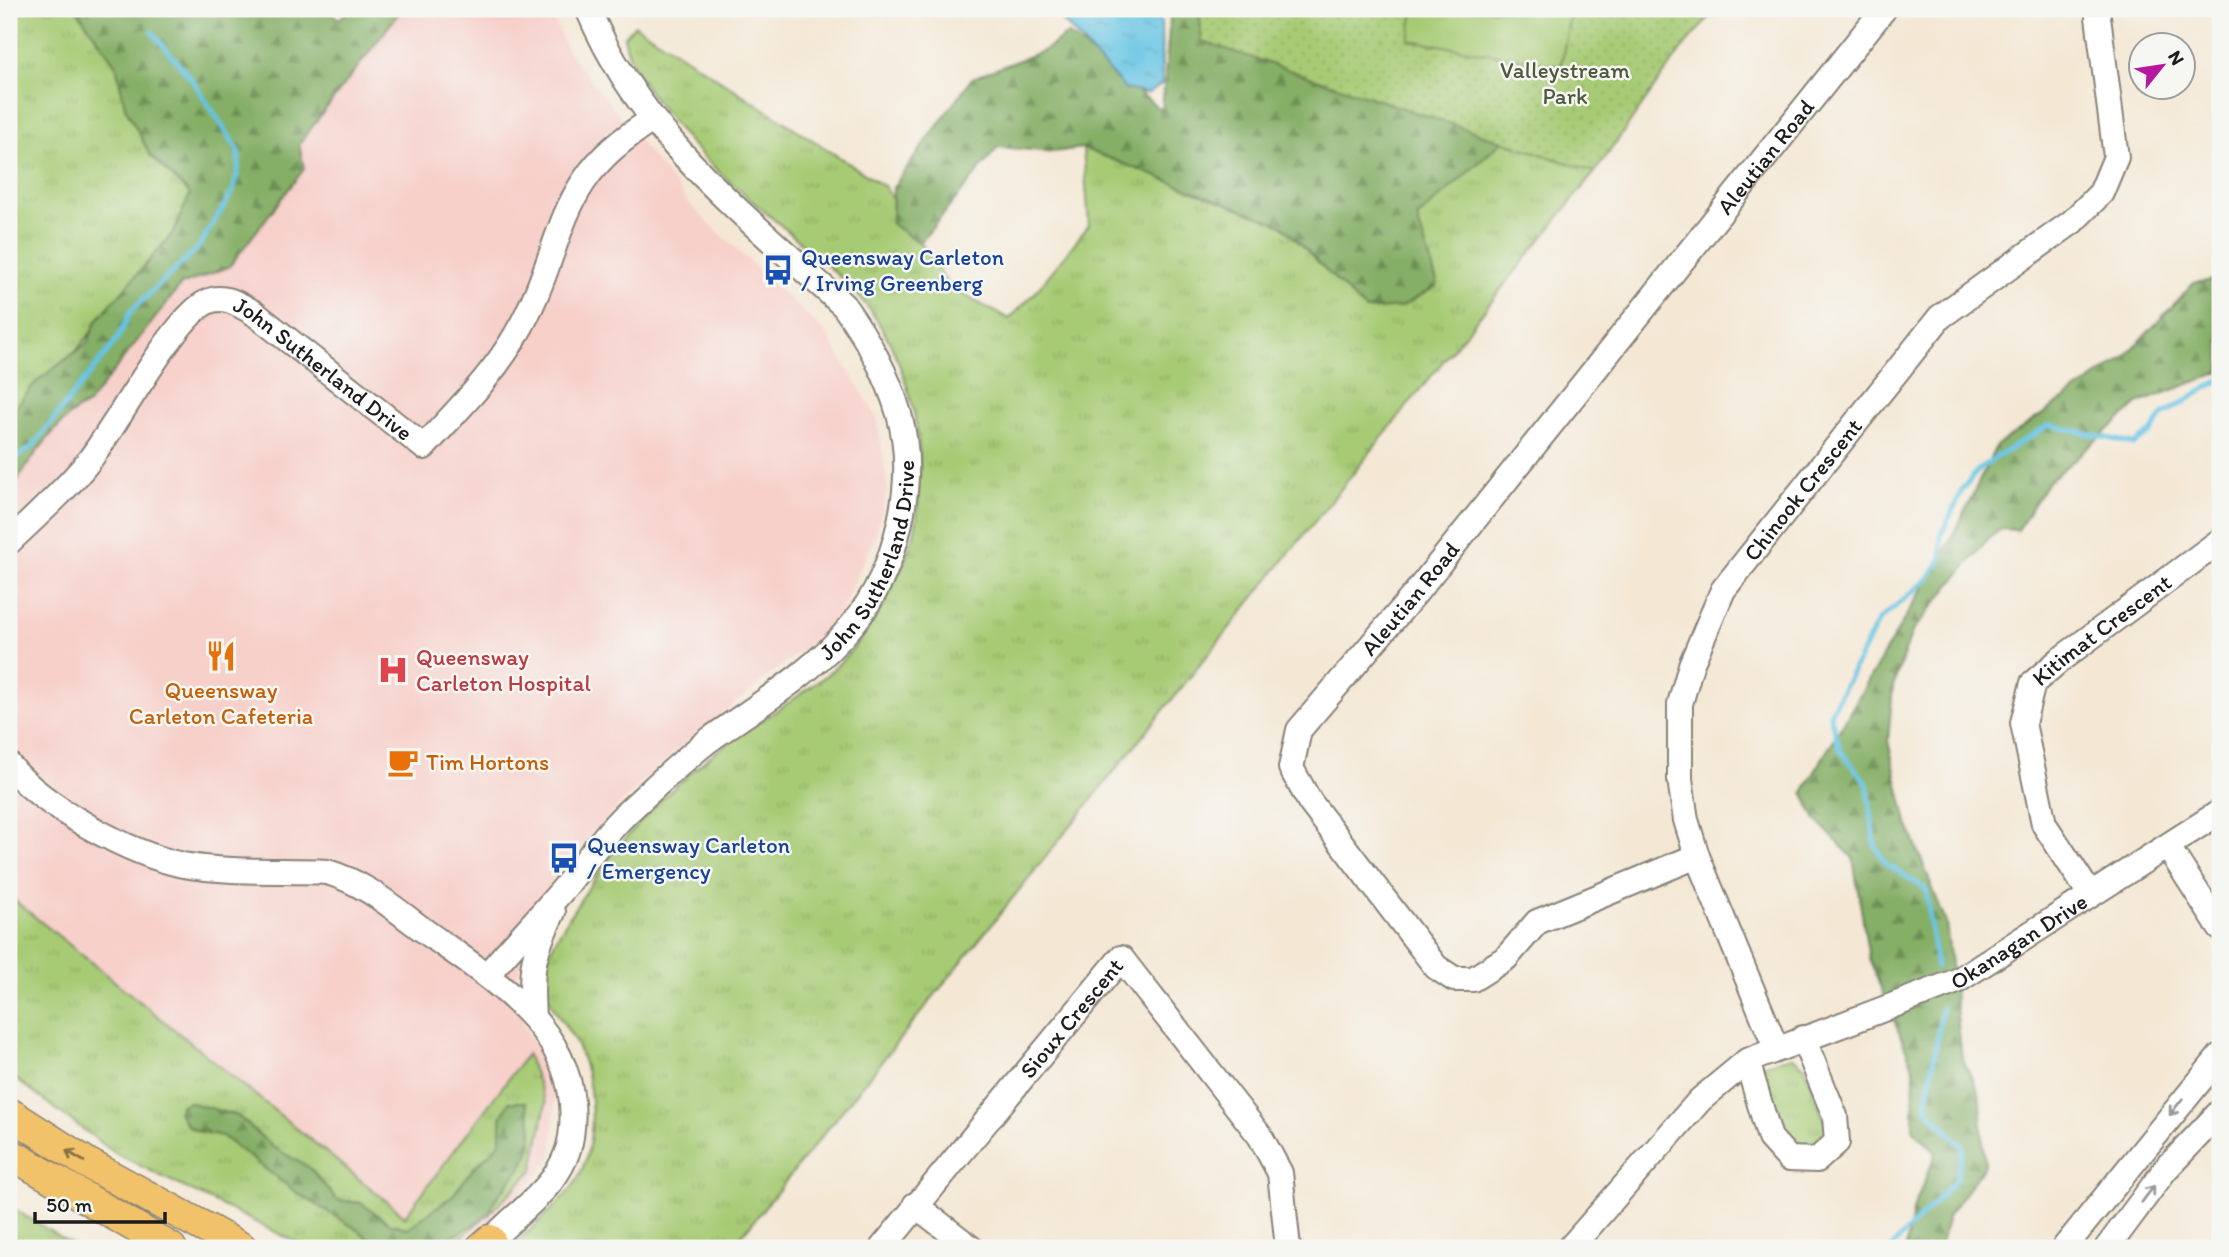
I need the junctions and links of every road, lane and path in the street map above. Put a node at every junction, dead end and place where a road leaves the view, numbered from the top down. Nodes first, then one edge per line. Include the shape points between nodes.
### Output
1 (589, 9) edge
2 (1884, 9) edge
3 (2097, 9) edge
4 (653, 120) junction
5 (2220, 541) edge
6 (9, 542) edge
7 (9, 765) edge
8 (2220, 812) edge
9 (2168, 847) junction
10 (1697, 856) junction
11 (563, 889) junction
12 (2090, 894) junction
13 (2220, 928) edge
14 (488, 974) junction
15 (533, 1017) junction
16 (1803, 1038) junction
17 (1776, 1048) junction
18 (2220, 1056) edge
19 (1747, 1061) junction
20 (2220, 1112) edge
21 (9, 1113) edge
22 (9, 1153) edge
23 (915, 1205) junction
24 (1581, 1244) edge
25 (485, 1246) edge
26 (171, 1248) edge
27 (242, 1248) edge
28 (882, 1248) edge
29 (971, 1248) edge
30 (1288, 1248) edge
31 (2064, 1248) edge
32 (2107, 1248) edge

1 - 4 street, John Sutherland Drive via 605,48
2 - 10 street, Aleutian Road via 1414,596 1299,730 1291,768 1310,802 1436,967 1454,979 1473,979 1506,958 1537,922
3 - 10 street, Chinook Crescent via 2116,158 2101,193 2071,222 1940,317 1723,590 1690,665 1680,704 1680,779
4 - 6 street, John Sutherland Drive via 626,136 588,171 569,203 541,283 516,334 485,383 425,447 254,313 215,299 200,306 170,342 88,462
4 - 11 street, John Sutherland Drive via 707,181 844,306 863,332 900,416 903,494 887,562 853,624 802,674 707,742 632,807
5 - 12 street, Kitimat Crescent via 2034,683 2023,723 2044,824
7 - 14 street via 56,808 127,845 173,862 209,869 327,872 344,877
8 - 9 street, Okanagan Drive
9 - 12 street, Okanagan Drive
9 - 13 street
10 - 17 street, Chinook Crescent
11 - 14 street, John Sutherland Drive
11 - 15 street, John Sutherland Drive via 535,948
12 - 16 street, Okanagan Drive via 1957,981
14 - 15 street
15 - 25 street via 556,1049 569,1081 571,1137 548,1186
16 - 17 street, Okanagan Drive
16 - 19 street via 1835,1116 1837,1142 1817,1160 1790,1159 1770,1138
17 - 19 street, Okanagan Drive
18 -> 31 street
19 - 24 street, Okanagan Drive via 1700,1100
32 -> 20 street via 2165,1170
27 -> 21 main road via 87,1163
22 - 26 main road
23 - 28 street, Sioux Crescent
23 - 29 street
23 - 30 street, Sioux Crescent via 1121,958 1260,1136 1280,1173

